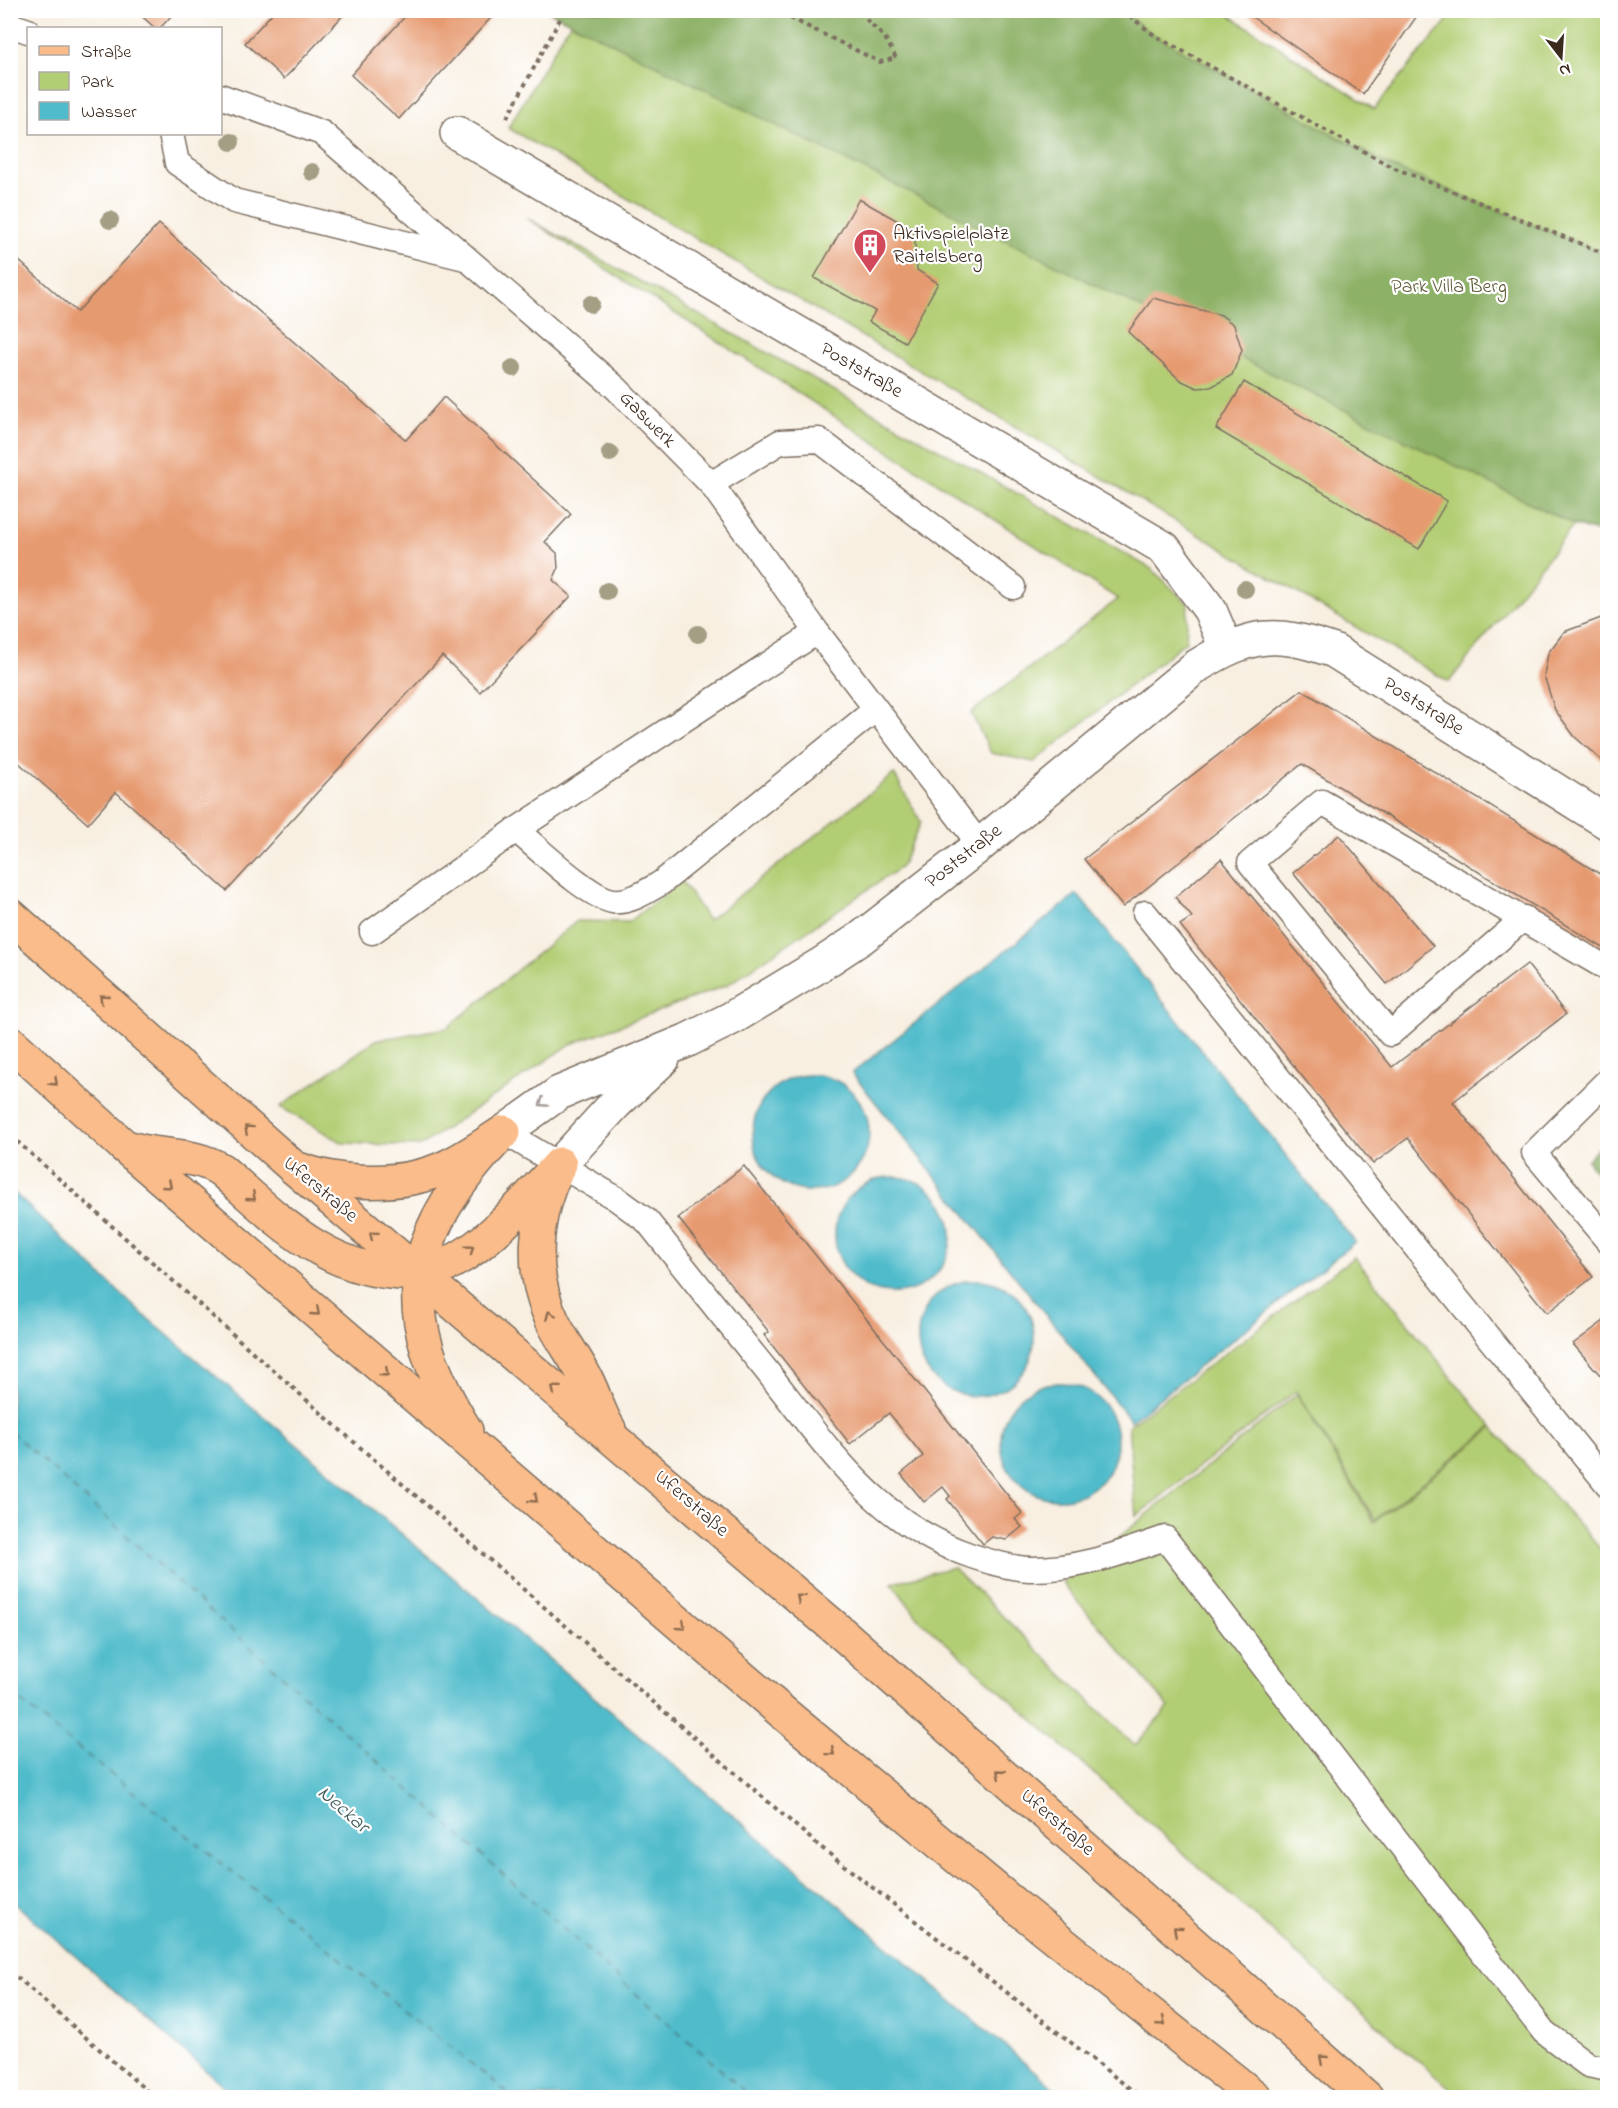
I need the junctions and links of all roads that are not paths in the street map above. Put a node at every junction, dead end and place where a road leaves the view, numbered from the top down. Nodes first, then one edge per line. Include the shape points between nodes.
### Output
1 (222, 97) edge
2 (456, 133) dead end
3 (171, 135) edge
4 (469, 259) junction
5 (711, 484) junction
6 (1013, 587) dead end
7 (817, 632) junction
8 (1226, 648) junction
9 (876, 709) junction
10 (1608, 823) edge
11 (516, 830) junction
12 (980, 845) junction
13 (1145, 913) dead end
14 (10, 915) edge
15 (1524, 918) junction
16 (372, 932) dead end
17 (1608, 969) edge
18 (686, 1041) junction
19 (10, 1042) edge
20 (1608, 1080) edge
21 (504, 1132) junction
22 (124, 1146) junction
23 (560, 1164) junction
24 (293, 1167) junction
25 (1608, 1241) edge
26 (418, 1273) junction
27 (616, 1441) junction
28 (486, 1459) junction
29 (1608, 1485) edge
30 (1608, 2069) edge
31 (1257, 2097) edge
32 (1367, 2097) edge

1 - 4 lane, Gaswerk via 322,133
2 - 8 street, Poststraße via 1164,548 1210,609
3 - 4 lane via 177,164 234,201
4 - 5 lane, Gaswerk via 616,388
5 - 6 lane via 780,442 819,440
5 - 7 lane, Gaswerk
7 - 9 lane, Gaswerk
7 - 11 lane
8 - 10 street, Poststraße via 1264,636 1297,638 1334,651
8 - 12 street, Poststraße via 1197,666
9 - 11 lane via 661,883 634,897 613,901 592,892
9 - 12 lane, Gaswerk
11 - 16 lane
12 - 18 street, Poststraße via 861,938 732,1018
13 - 29 lane
24 -> 14 main road, Uferstraße
15 - 15 lane via 1322,802 1250,863 1390,1034
15 - 17 lane
18 -> 21 street, Poststraße via 559,1093
18 - 23 street, Poststraße via 649,1069
19 -> 22 main road
20 - 25 lane via 1534,1153
21 - 23 lane
21 - 24 main road via 446,1167 402,1179 331,1178
21 - 26 main road via 450,1197 425,1246
22 -> 26 main road via 144,1153 206,1161 304,1240 337,1259 365,1269
22 -> 28 main road
26 -> 23 main road via 469,1251
27 -> 23 main road via 552,1321 539,1281 538,1224 545,1192
23 - 30 lane via 647,1221 849,1474 899,1520 958,1551 1026,1569 1062,1568 1103,1559 1166,1538 1544,2032 1588,2065
26 -> 24 main road, Uferstraße
27 -> 26 main road, Uferstraße
26 - 28 main road via 418,1307 434,1371 458,1418
32 -> 27 main road, Uferstraße via 845,1636
28 -> 31 main road via 853,1771

